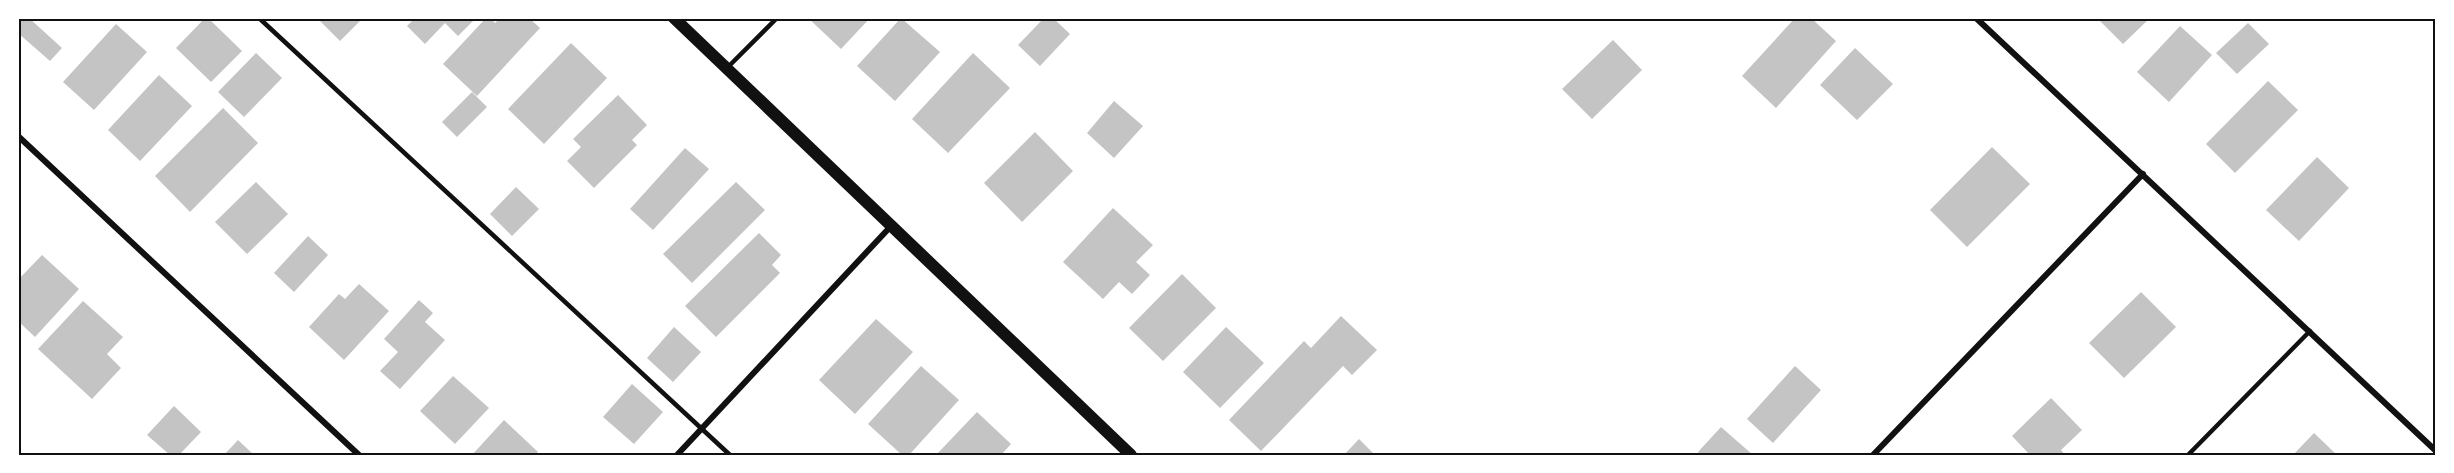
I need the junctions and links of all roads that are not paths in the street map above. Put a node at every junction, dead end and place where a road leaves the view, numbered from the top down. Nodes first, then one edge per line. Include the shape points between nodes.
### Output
1 (259, 18) edge
2 (674, 18) edge
3 (777, 18) edge
4 (1976, 18) edge
5 (728, 68) junction
6 (18, 136) edge
7 (2143, 174) junction
8 (892, 224) junction
9 (2310, 332) junction
10 (702, 429) junction
11 (2436, 451) edge
12 (359, 455) edge
13 (678, 455) edge
14 (730, 455) edge
15 (1131, 455) edge
16 (1873, 455) edge
17 (2188, 455) edge

1 - 10 lane
2 - 5 main road
3 - 5 lane
4 - 7 street
5 - 8 main road
6 - 12 street
7 - 9 street
7 - 16 street
8 - 10 street
8 - 15 main road
9 - 11 street
9 - 17 lane
10 - 13 street
10 - 14 lane

